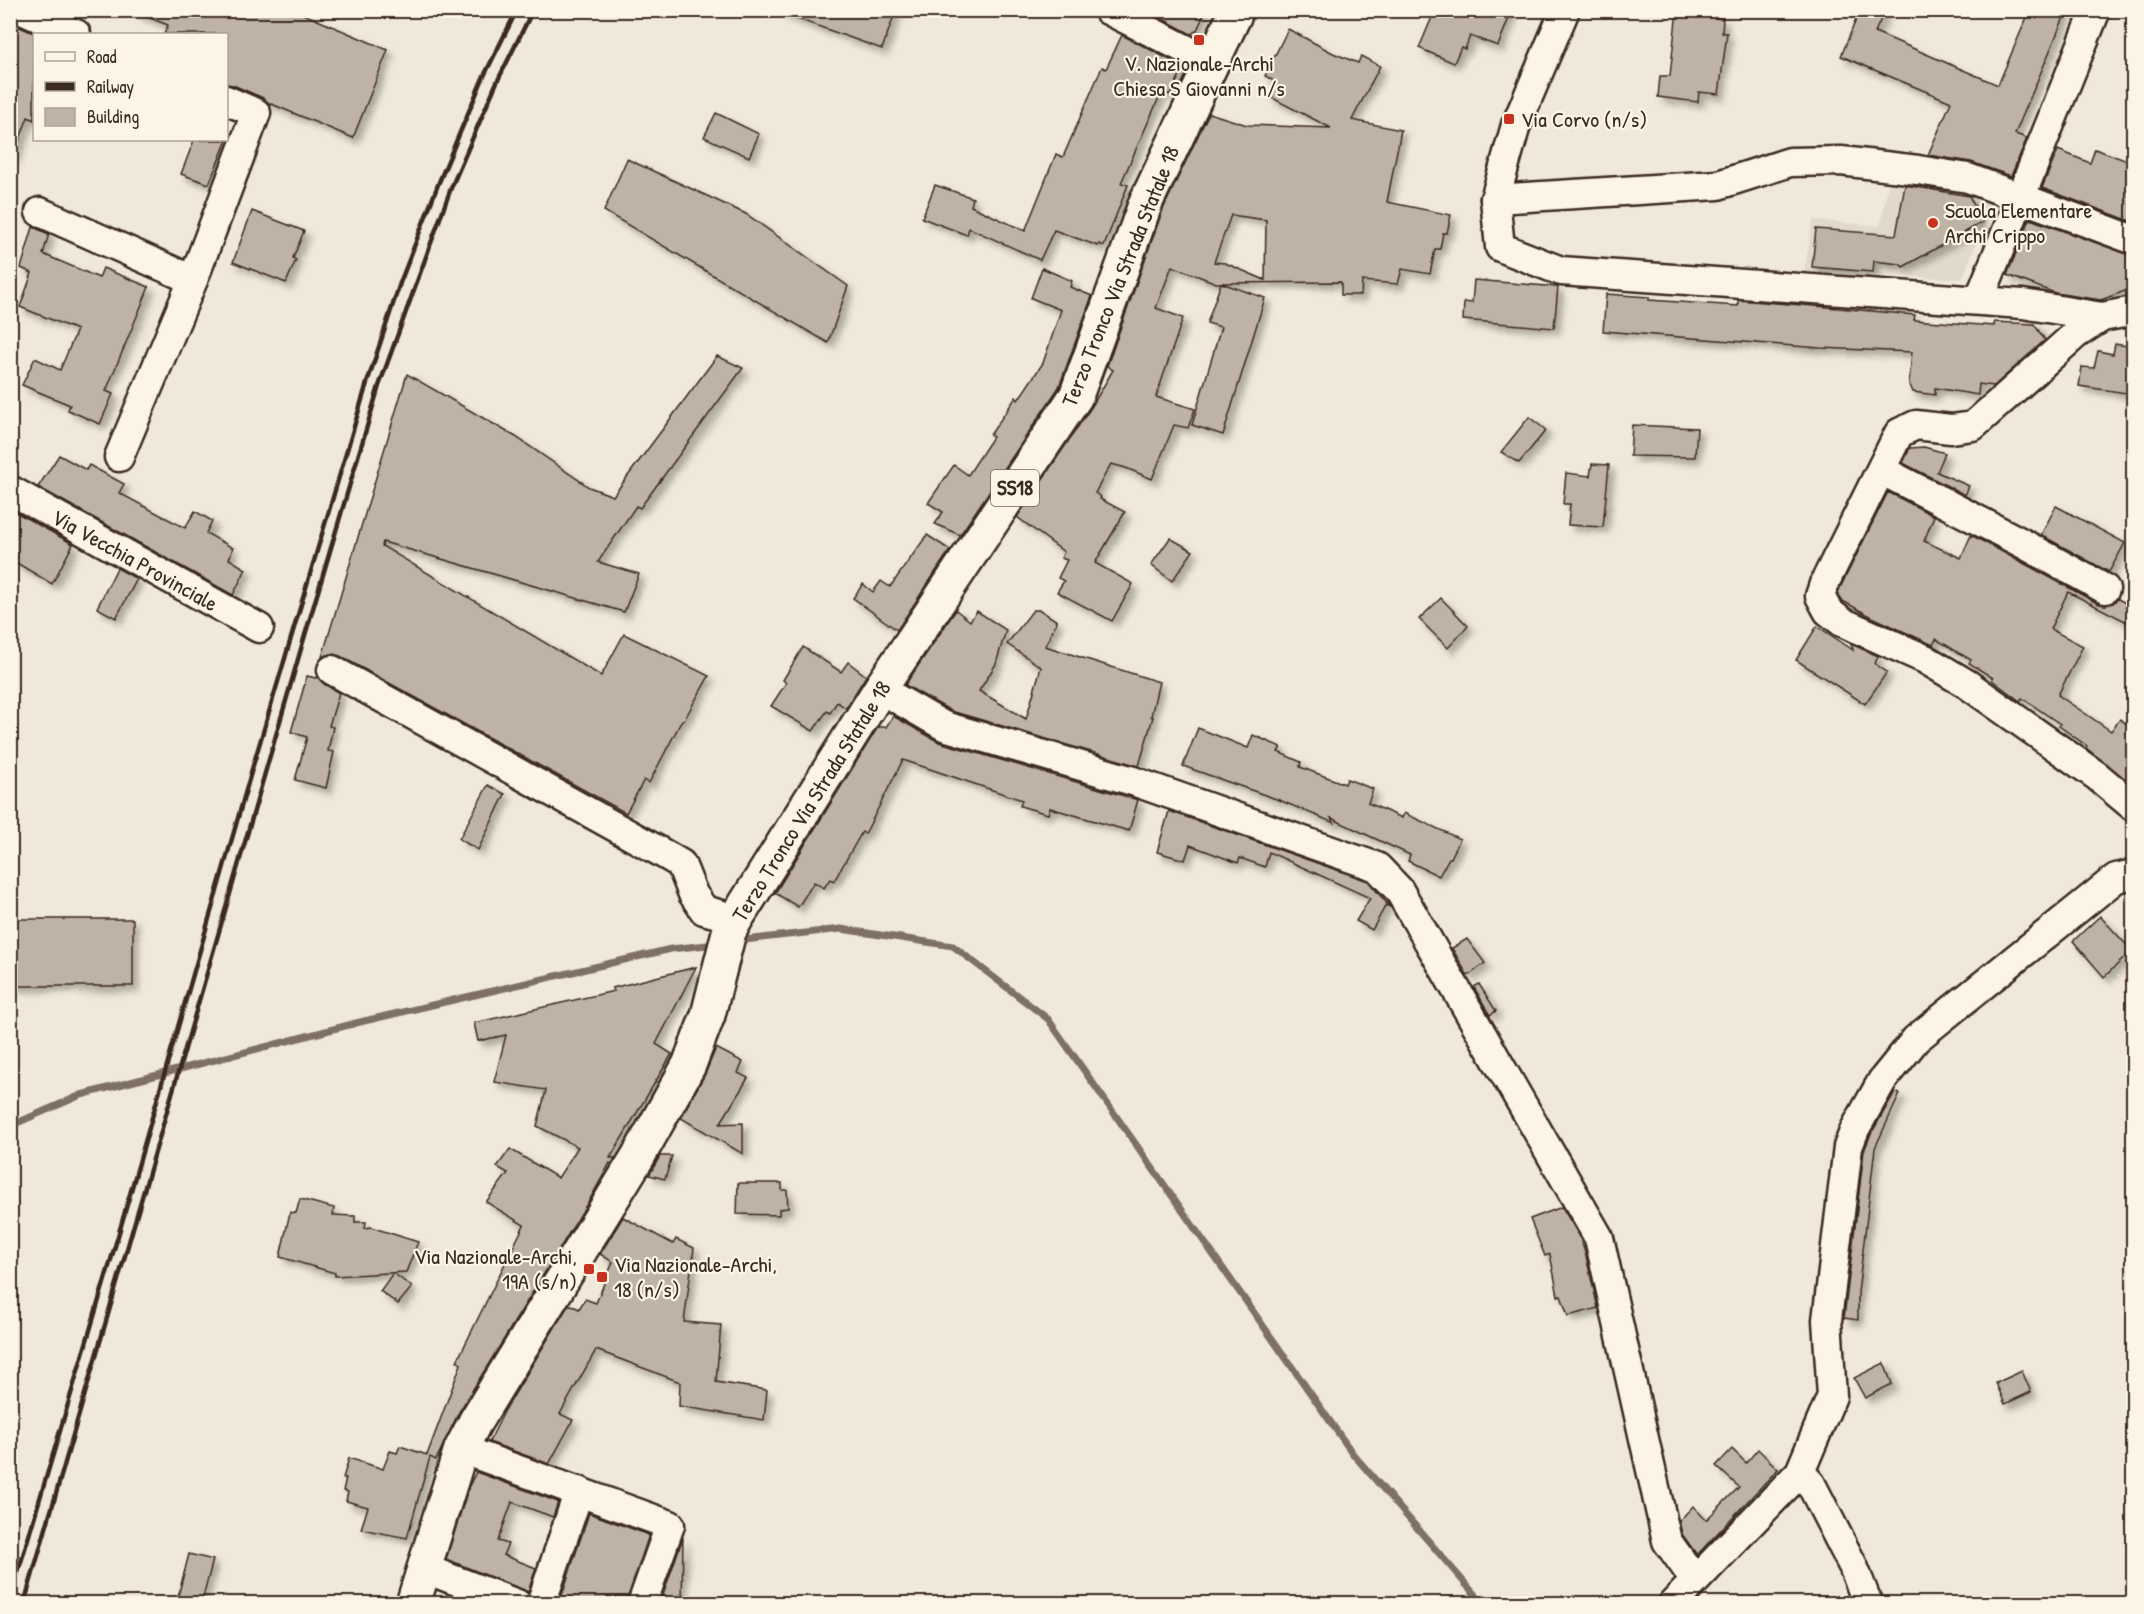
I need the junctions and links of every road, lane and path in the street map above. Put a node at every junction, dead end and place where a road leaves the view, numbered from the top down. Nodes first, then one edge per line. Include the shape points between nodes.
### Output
1 (22, 10) edge
2 (1108, 10) edge
3 (1237, 10) edge
4 (1565, 10) edge
5 (2096, 10) edge
6 (74, 33) edge
7 (1211, 62) junction
8 (228, 101) edge
9 (2021, 197) junction
10 (1495, 199) junction
11 (40, 212) dead end
12 (2133, 240) edge
13 (193, 280) junction
14 (1979, 300) junction
15 (2133, 311) edge
16 (2075, 323) junction
17 (119, 457) dead end
18 (1881, 470) junction
19 (10, 490) edge
20 (2105, 589) dead end
21 (259, 628) dead end
22 (332, 670) dead end
23 (880, 689) junction
24 (2133, 807) edge
25 (2133, 873) edge
26 (732, 925) junction
27 (461, 1449) junction
28 (1800, 1472) junction
29 (579, 1491) junction
30 (423, 1569) junction
31 (1695, 1580) junction
32 (413, 1604) edge
33 (517, 1604) edge
34 (541, 1604) edge
35 (642, 1604) edge
36 (1673, 1604) edge
37 (1868, 1604) edge

1 - 6 street
2 - 7 street
3 - 7 main road, Terzo Tronco Via Strada Statale 18 / SS18
4 - 10 street via 1516,125
5 - 9 street
7 - 23 main road, Terzo Tronco Via Strada Statale 18 / SS18 via 1146,202 1076,396
8 - 13 street via 256,113
9 - 10 street via 1968,178 1841,161 1790,162 1718,185
9 - 12 street
9 - 14 street
10 - 14 street via 1500,247 1561,271
11 - 13 street
13 - 17 street
14 - 16 street via 2023,304
15 - 16 street
16 - 18 street via 1973,426 1951,429 1916,425 1899,433
18 - 20 street
18 - 24 street via 1824,584 1820,596 1828,612 1967,684 2097,776
19 - 21 street, Via Vecchia Provinciale
22 - 26 street via 681,864 704,910
23 - 26 main road, Terzo Tronco Via Strada Statale 18 / SS18
23 - 31 street via 944,726 1133,781 1377,867 1399,890 1599,1238 1667,1541
25 - 28 street via 2116,878 1916,1039 1882,1082 1855,1129 1848,1147 1827,1320 1832,1396
26 - 27 main road, Terzo Tronco Via Strada Statale 18 / SS18 via 708,1015 689,1065
27 - 29 street
27 - 30 main road, Terzo Tronco Via Strada Statale 18 / SS18
28 - 31 street
28 - 37 street via 1811,1484
29 - 34 street
29 - 35 street via 670,1525
30 - 32 main road, Terzo Tronco Via Strada Statale 18 / SS18
30 - 33 street
31 - 36 street

